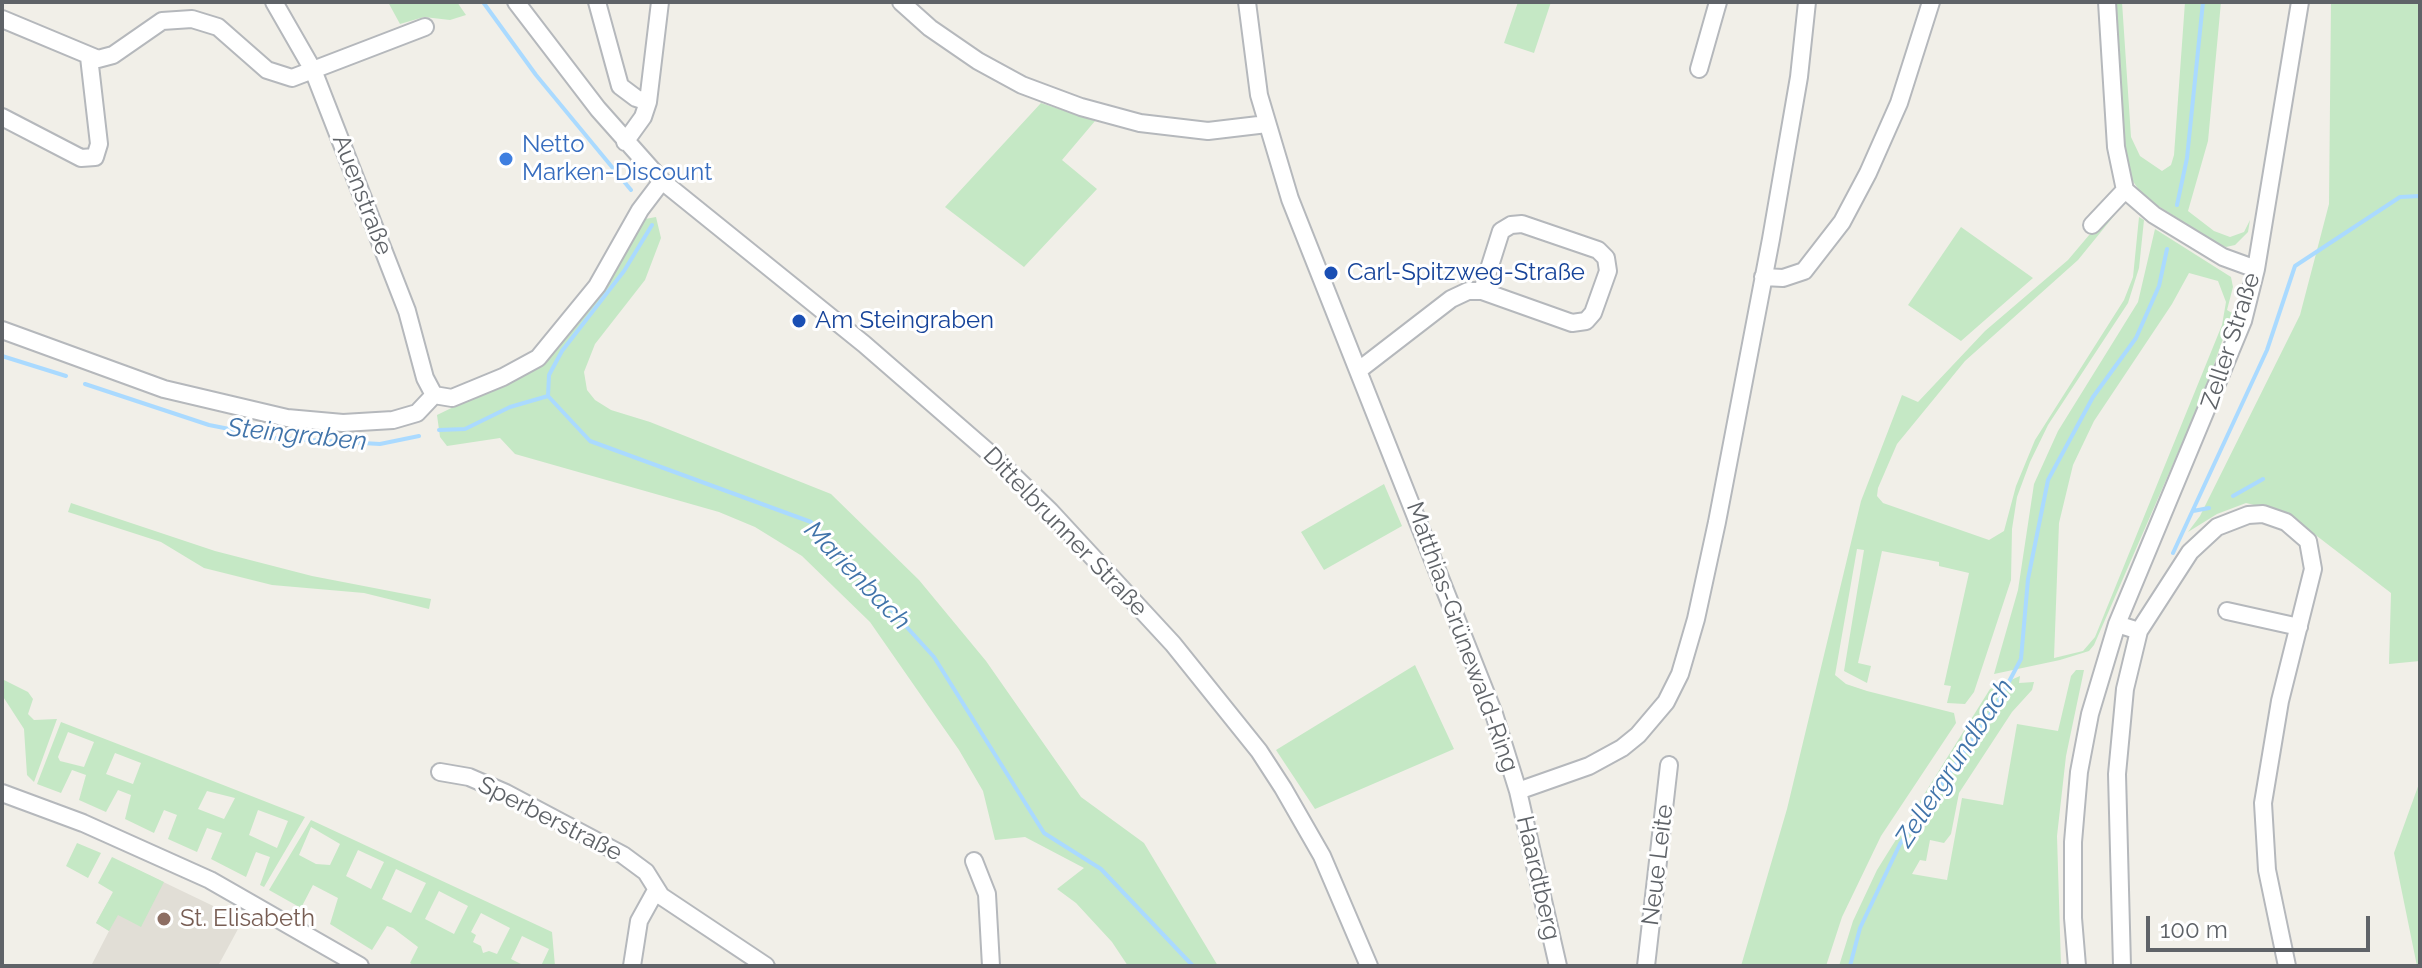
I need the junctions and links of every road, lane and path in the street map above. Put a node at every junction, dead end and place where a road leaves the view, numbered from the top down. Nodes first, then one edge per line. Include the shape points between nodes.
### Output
1 (274, 2) edge
2 (516, 2) edge
3 (597, 2) edge
4 (660, 2) edge
5 (901, 2) edge
6 (1247, 2) edge
7 (1718, 2) edge
8 (1807, 2) edge
9 (1931, 2) edge
10 (2107, 2) edge
11 (2300, 2) edge
12 (2, 19) edge
13 (425, 27) dead end
14 (89, 57) junction
15 (1699, 69) dead end
16 (313, 70) junction
17 (648, 102) junction
18 (2, 117) edge
19 (1267, 124) junction
20 (625, 142) junction
21 (662, 181) junction
22 (2125, 190) junction
23 (2092, 225) dead end
24 (2256, 269) junction
25 (1763, 277) junction
26 (1482, 291) junction
27 (2, 330) edge
28 (1359, 370) junction
29 (434, 395) junction
30 (2227, 611) dead end
31 (2117, 624) junction
32 (2299, 627) junction
33 (2139, 631) junction
34 (1669, 765) dead end
35 (440, 772) dead end
36 (1518, 791) junction
37 (2, 793) edge
38 (974, 861) dead end
39 (655, 892) junction
40 (360, 966) edge
41 (632, 966) edge
42 (766, 966) edge
43 (991, 966) edge
44 (1369, 966) edge
45 (1558, 966) edge
46 (1646, 966) edge
47 (2077, 966) edge
48 (2122, 966) edge
49 (2287, 966) edge

1 - 16 street, Auenstraße
2 - 20 street, Dittelbrunner Straße
3 - 17 street via 620,86
4 - 17 street
5 - 19 street via 978,61 1081,107 1140,123 1208,131
6 - 19 street, Matthias-Grünewald-Ring
7 - 15 street
8 - 25 street, Matthias-Grünewald-Ring
9 - 25 street via 1899,103 1842,222 1804,271
10 - 22 street via 2116,147
11 - 24 street, Zeller Straße
12 - 14 street
13 - 16 street
14 - 16 street via 113,55 162,21 192,19 229,34 275,74 292,78
14 - 18 street via 99,144 95,157 81,158
16 - 29 street, Auenstraße via 407,311
17 - 20 street
19 - 28 street, Matthias-Grünewald-Ring via 1290,199
20 - 21 street, Dittelbrunner Straße
21 - 29 street via 597,286 538,358 452,398
21 - 44 street, Dittelbrunner Straße via 994,457 1173,644 1259,751 1290,799 1339,892
22 - 23 street
22 - 24 street via 2154,215 2223,257
24 - 31 street, Zeller Straße via 2228,364
25 - 36 street, Matthias-Grünewald-Ring via 1711,550 1680,674 1666,702 1622,748 1589,766
26 - 26 street via 1572,323 1586,321 1608,271 1606,258 1598,250 1511,225 1501,231
26 - 28 street via 1451,299
27 - 29 street via 164,389 287,418 393,420 417,413
28 - 36 street, Matthias-Grünewald-Ring via 1474,661
30 - 32 street
31 - 33 street
31 - 47 street, Zeller Straße via 2090,714 2075,808
32 - 33 street via 2313,569 2312,551 2300,531 2263,514 2234,519 2205,535
32 - 49 street via 2263,803 2267,870
33 - 48 street via 2125,689 2117,774
34 - 46 street, Neue Leite
35 - 39 street, Sperberstraße via 469,777 576,828 639,866
36 - 45 street, Haardtberg
37 - 40 street via 210,880
38 - 43 street via 989,902
39 - 41 street via 639,921
39 - 42 street, Sperberstraße

